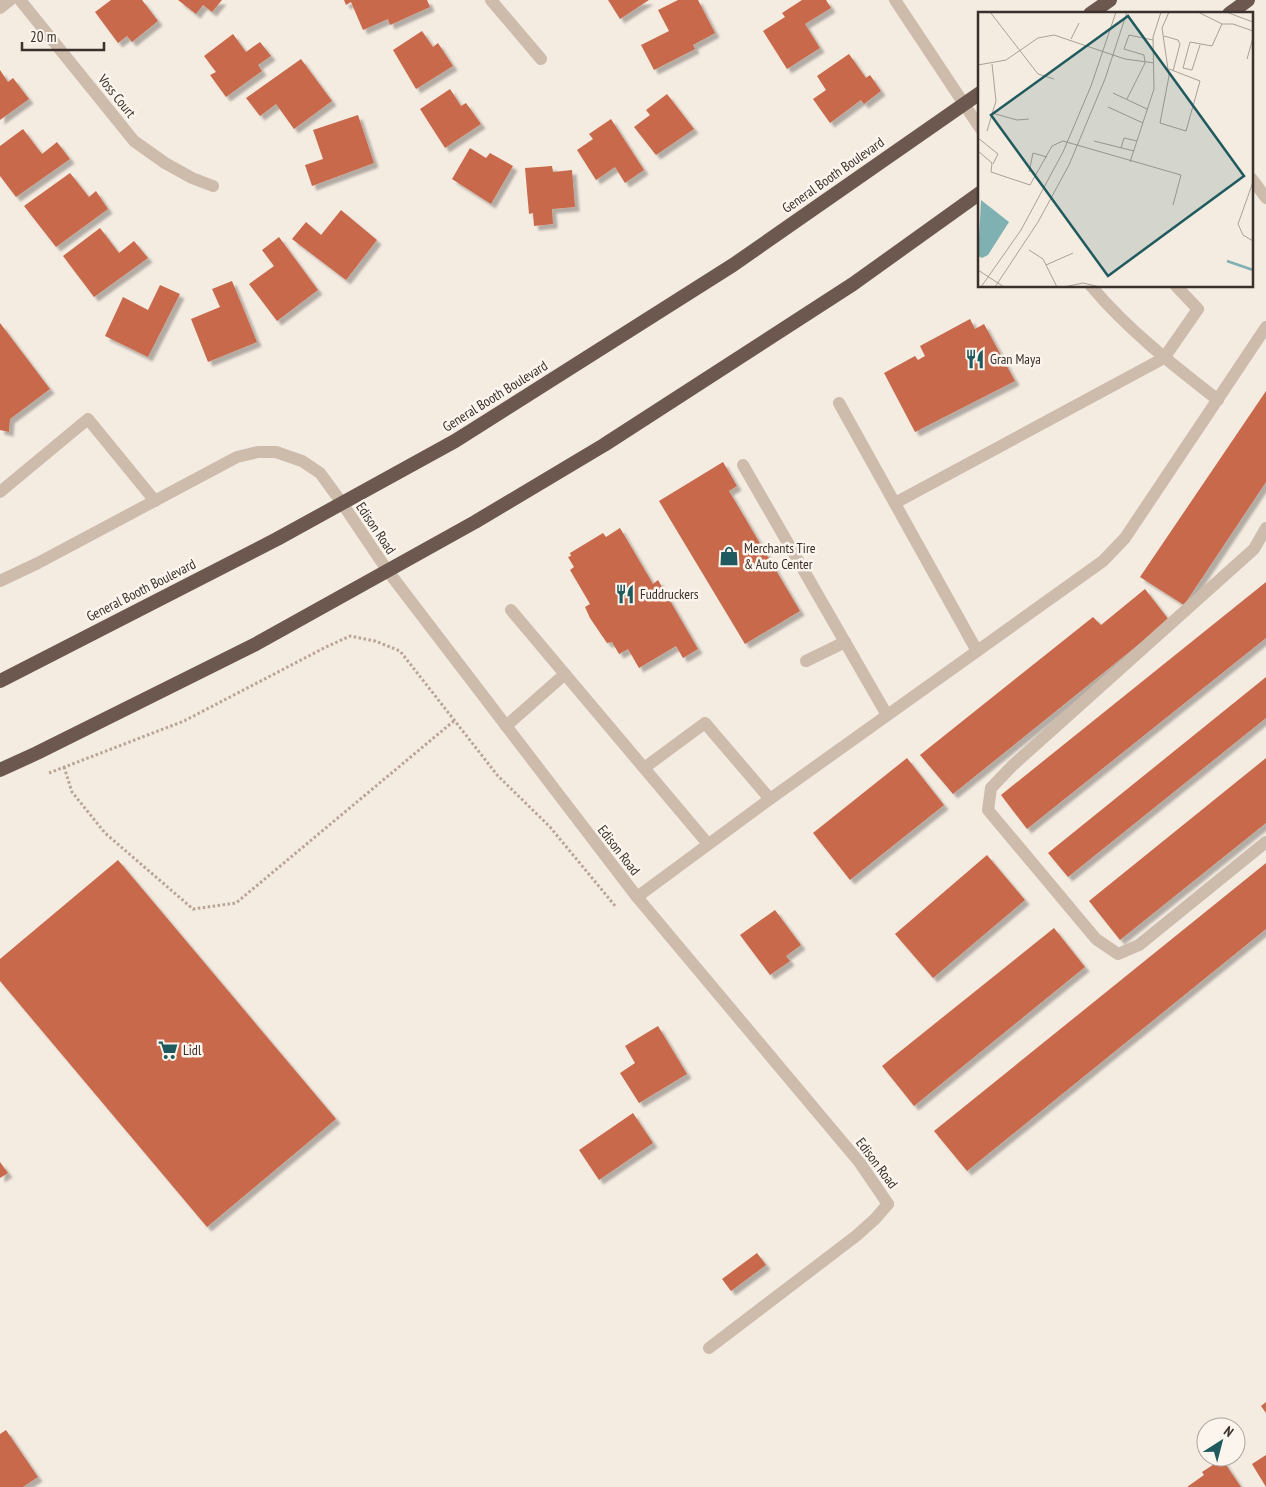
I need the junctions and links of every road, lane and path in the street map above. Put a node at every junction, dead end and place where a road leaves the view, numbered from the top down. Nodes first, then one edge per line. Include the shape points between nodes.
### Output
1 (10, 0) edge
2 (20, 0) edge
3 (491, 0) edge
4 (895, 0) edge
5 (1110, 0) edge
6 (1248, 0) edge
7 (0, 8) edge
8 (1093, 12) edge
9 (1232, 12) edge
10 (541, 59) dead end
11 (978, 94) edge
12 (964, 104) junction
13 (978, 125) edge
14 (1254, 182) edge
15 (213, 186) dead end
16 (978, 194) edge
17 (1266, 198) edge
18 (1093, 288) edge
19 (1178, 288) edge
20 (1266, 327) edge
21 (1164, 358) junction
22 (1218, 400) junction
23 (839, 403) dead end
24 (743, 465) dead end
25 (0, 492) edge
26 (155, 501) junction
27 (342, 503) junction
28 (895, 503) junction
29 (1266, 528) edge
30 (387, 570) junction
31 (0, 581) edge
32 (512, 610) dead end
33 (845, 642) junction
34 (977, 651) junction
35 (806, 661) dead end
36 (565, 674) junction
37 (0, 681) edge
38 (887, 715) junction
39 (455, 720) junction
40 (506, 726) junction
41 (64, 767) junction
42 (644, 768) junction
43 (0, 770) edge
44 (48, 773) dead end
45 (770, 799) junction
46 (1266, 842) edge
47 (708, 844) junction
48 (636, 897) junction
49 (620, 911) dead end
50 (709, 1348) dead end

1 - 7 street
2 - 15 street, Voss Court via 134,141 165,163
3 - 10 street
4 - 12 street
5 - 8 highway
6 - 9 highway
11 - 12 highway, General Booth Boulevard
12 - 13 street
12 - 27 highway, General Booth Boulevard via 733,265 456,441
14 - 17 street
16 - 30 highway via 853,284 604,445
18 - 21 street
19 - 21 street via 1198,310
20 - 22 street
21 - 22 street
21 - 28 street
22 - 34 street via 1125,538 1103,561
23 - 28 street
24 - 33 street
25 - 26 street via 88,419
26 - 27 street, Edison Road via 237,457 276,452 302,460 320,473
26 - 31 street, Edison Road
27 - 30 street, Edison Road
27 - 37 highway, General Booth Boulevard
28 - 34 street
29 - 46 street via 1254,550 1012,766 991,788 988,810 1096,939 1118,954 1139,945
30 - 40 street, Edison Road
30 - 43 highway via 256,644
32 - 36 street
33 - 35 street
33 - 38 street
34 - 38 street
36 - 40 street
36 - 42 street
38 - 45 street
39 - 41 path via 400,651 350,636 184,721
39 - 41 path via 236,903 193,908 105,833 72,792
39 - 49 path via 498,776 550,827
40 - 48 street, Edison Road
41 - 44 path
42 - 45 street via 705,723
42 - 47 street
45 - 47 street
47 - 48 street
48 - 50 street, Edison Road via 860,1164 888,1204 856,1236

